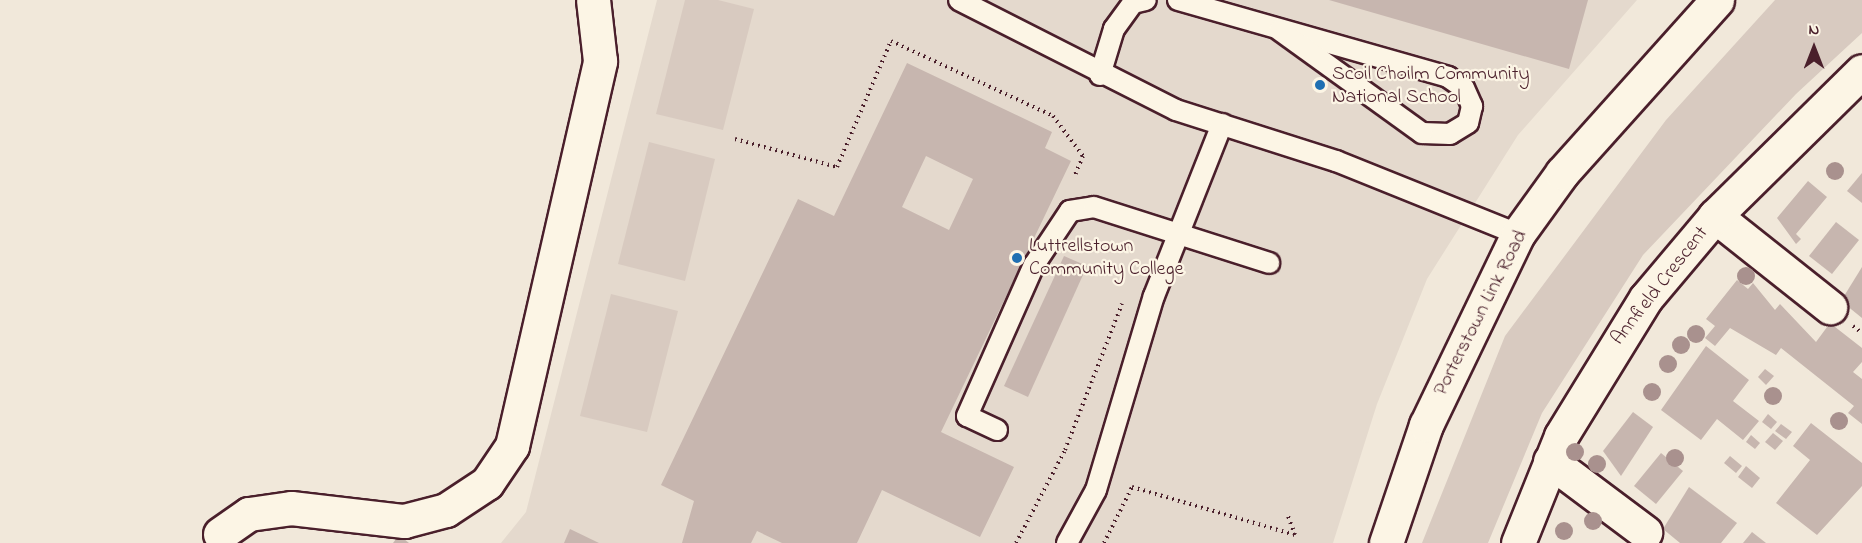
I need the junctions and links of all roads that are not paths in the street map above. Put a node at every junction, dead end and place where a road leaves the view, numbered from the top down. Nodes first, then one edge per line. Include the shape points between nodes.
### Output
1 (593, 0) edge
2 (959, 0) edge
3 (1146, 0) edge
4 (1178, 0) edge
5 (1717, 0) edge
6 (1279, 30) junction
7 (1862, 71) edge
8 (1100, 75) junction
9 (1222, 124) junction
10 (1715, 216) junction
11 (1518, 234) junction
12 (1177, 235) junction
13 (1269, 263) dead end
14 (1830, 307) dead end
15 (997, 430) dead end
16 (1550, 460) junction
17 (1645, 532) dead end
18 (220, 534) dead end
19 (1067, 543) edge
20 (1386, 543) edge
21 (1518, 543) edge

1 - 18 street via 600,61 512,446 488,483 446,510 404,521 291,508 249,514
2 - 8 lane
3 - 8 lane via 1133,3 1114,29
4 - 6 lane
5 - 11 street, Porterstown Link Road via 1562,173
6 - 6 lane via 1306,32 1448,77 1464,88 1472,106 1468,123 1450,134 1422,133
7 - 10 street, Annfield Crescent
8 - 9 lane via 1176,110
9 - 11 lane via 1336,161
9 - 12 lane
10 - 14 street
10 - 16 street, Annfield Crescent via 1621,334
11 - 20 street, Porterstown Link Road via 1426,425
12 - 13 lane
12 - 15 lane via 1094,207 1070,211 1034,265 967,416
12 - 19 lane via 1096,490
16 - 17 street
16 - 21 street, Annfield Crescent

